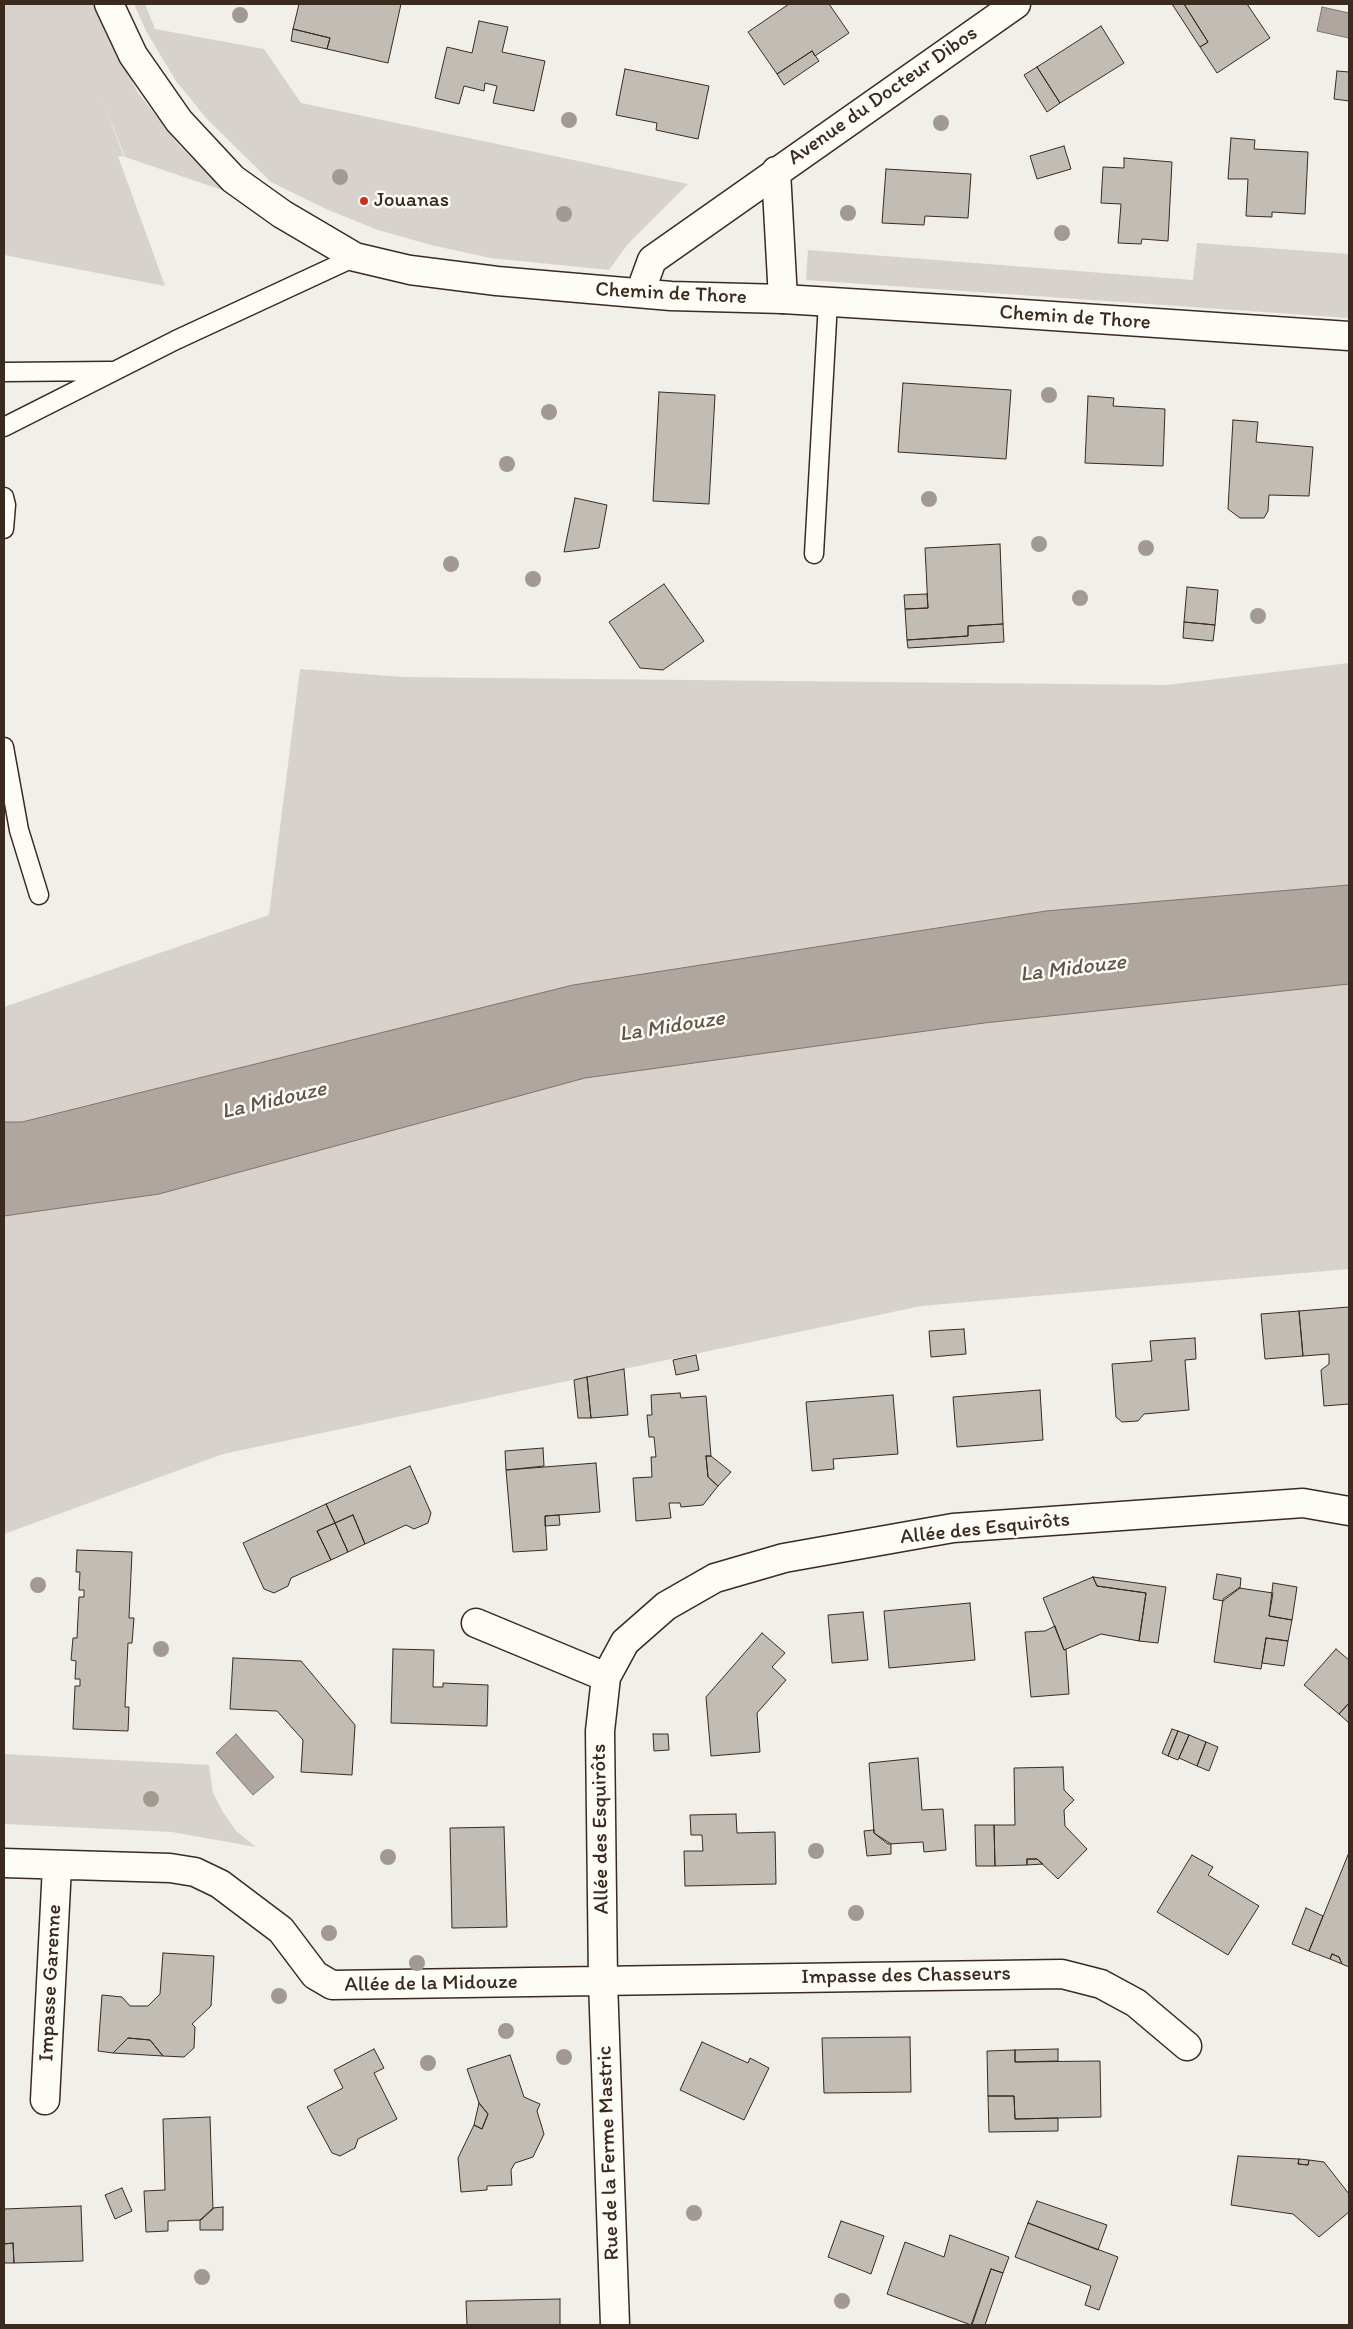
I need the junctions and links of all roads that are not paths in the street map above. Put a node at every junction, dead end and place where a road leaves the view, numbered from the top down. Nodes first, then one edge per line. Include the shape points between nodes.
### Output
1 (109, 4) edge
2 (1016, 4) edge
3 (776, 171) junction
4 (355, 257) junction
5 (640, 293) junction
6 (783, 300) junction
7 (828, 302) junction
8 (1349, 336) edge
9 (115, 371) junction
10 (4, 372) edge
11 (4, 427) edge
12 (4, 497) edge
13 (4, 529) edge
14 (814, 554) dead end
15 (4, 747) edge
16 (39, 895) dead end
17 (1349, 1511) edge
18 (476, 1623) dead end
19 (606, 1678) junction
20 (4, 1863) edge
21 (57, 1866) junction
22 (603, 1981) junction
23 (1187, 2046) dead end
24 (45, 2100) dead end
25 (615, 2325) edge

1 - 4 street, Chemin de Thore via 133,55 179,121 233,179 282,214
2 - 3 street, Avenue du Docteur Dibos
3 - 5 street, Avenue du Docteur Dibos via 652,260
3 - 6 street, Avenue du Docteur Dibos
4 - 5 street, Chemin de Thore via 410,270 497,281
4 - 9 lane
5 - 6 street, Chemin de Thore
6 - 7 street, Chemin de Thore
7 - 8 street, Chemin de Thore
7 - 14 lane
9 - 10 lane
9 - 11 lane
12 - 13 lane
15 - 16 lane via 18,830
17 - 19 street, Allée des Esquirôts via 1303,1503 953,1528 784,1558 715,1578 666,1606 625,1642
18 - 19 street
19 - 22 street, Allée des Esquirôts via 600,1731
20 - 21 street, Allée de la Midouze
21 - 22 street, Allée de la Midouze via 170,1868 195,1872 220,1884 281,1930 314,1974 332,1985
21 - 24 street, Impasse Garenne
22 - 23 street, Impasse des Chasseurs via 1062,1974 1101,1984 1136,2003
22 - 25 street, Rue de la Ferme Mastric

